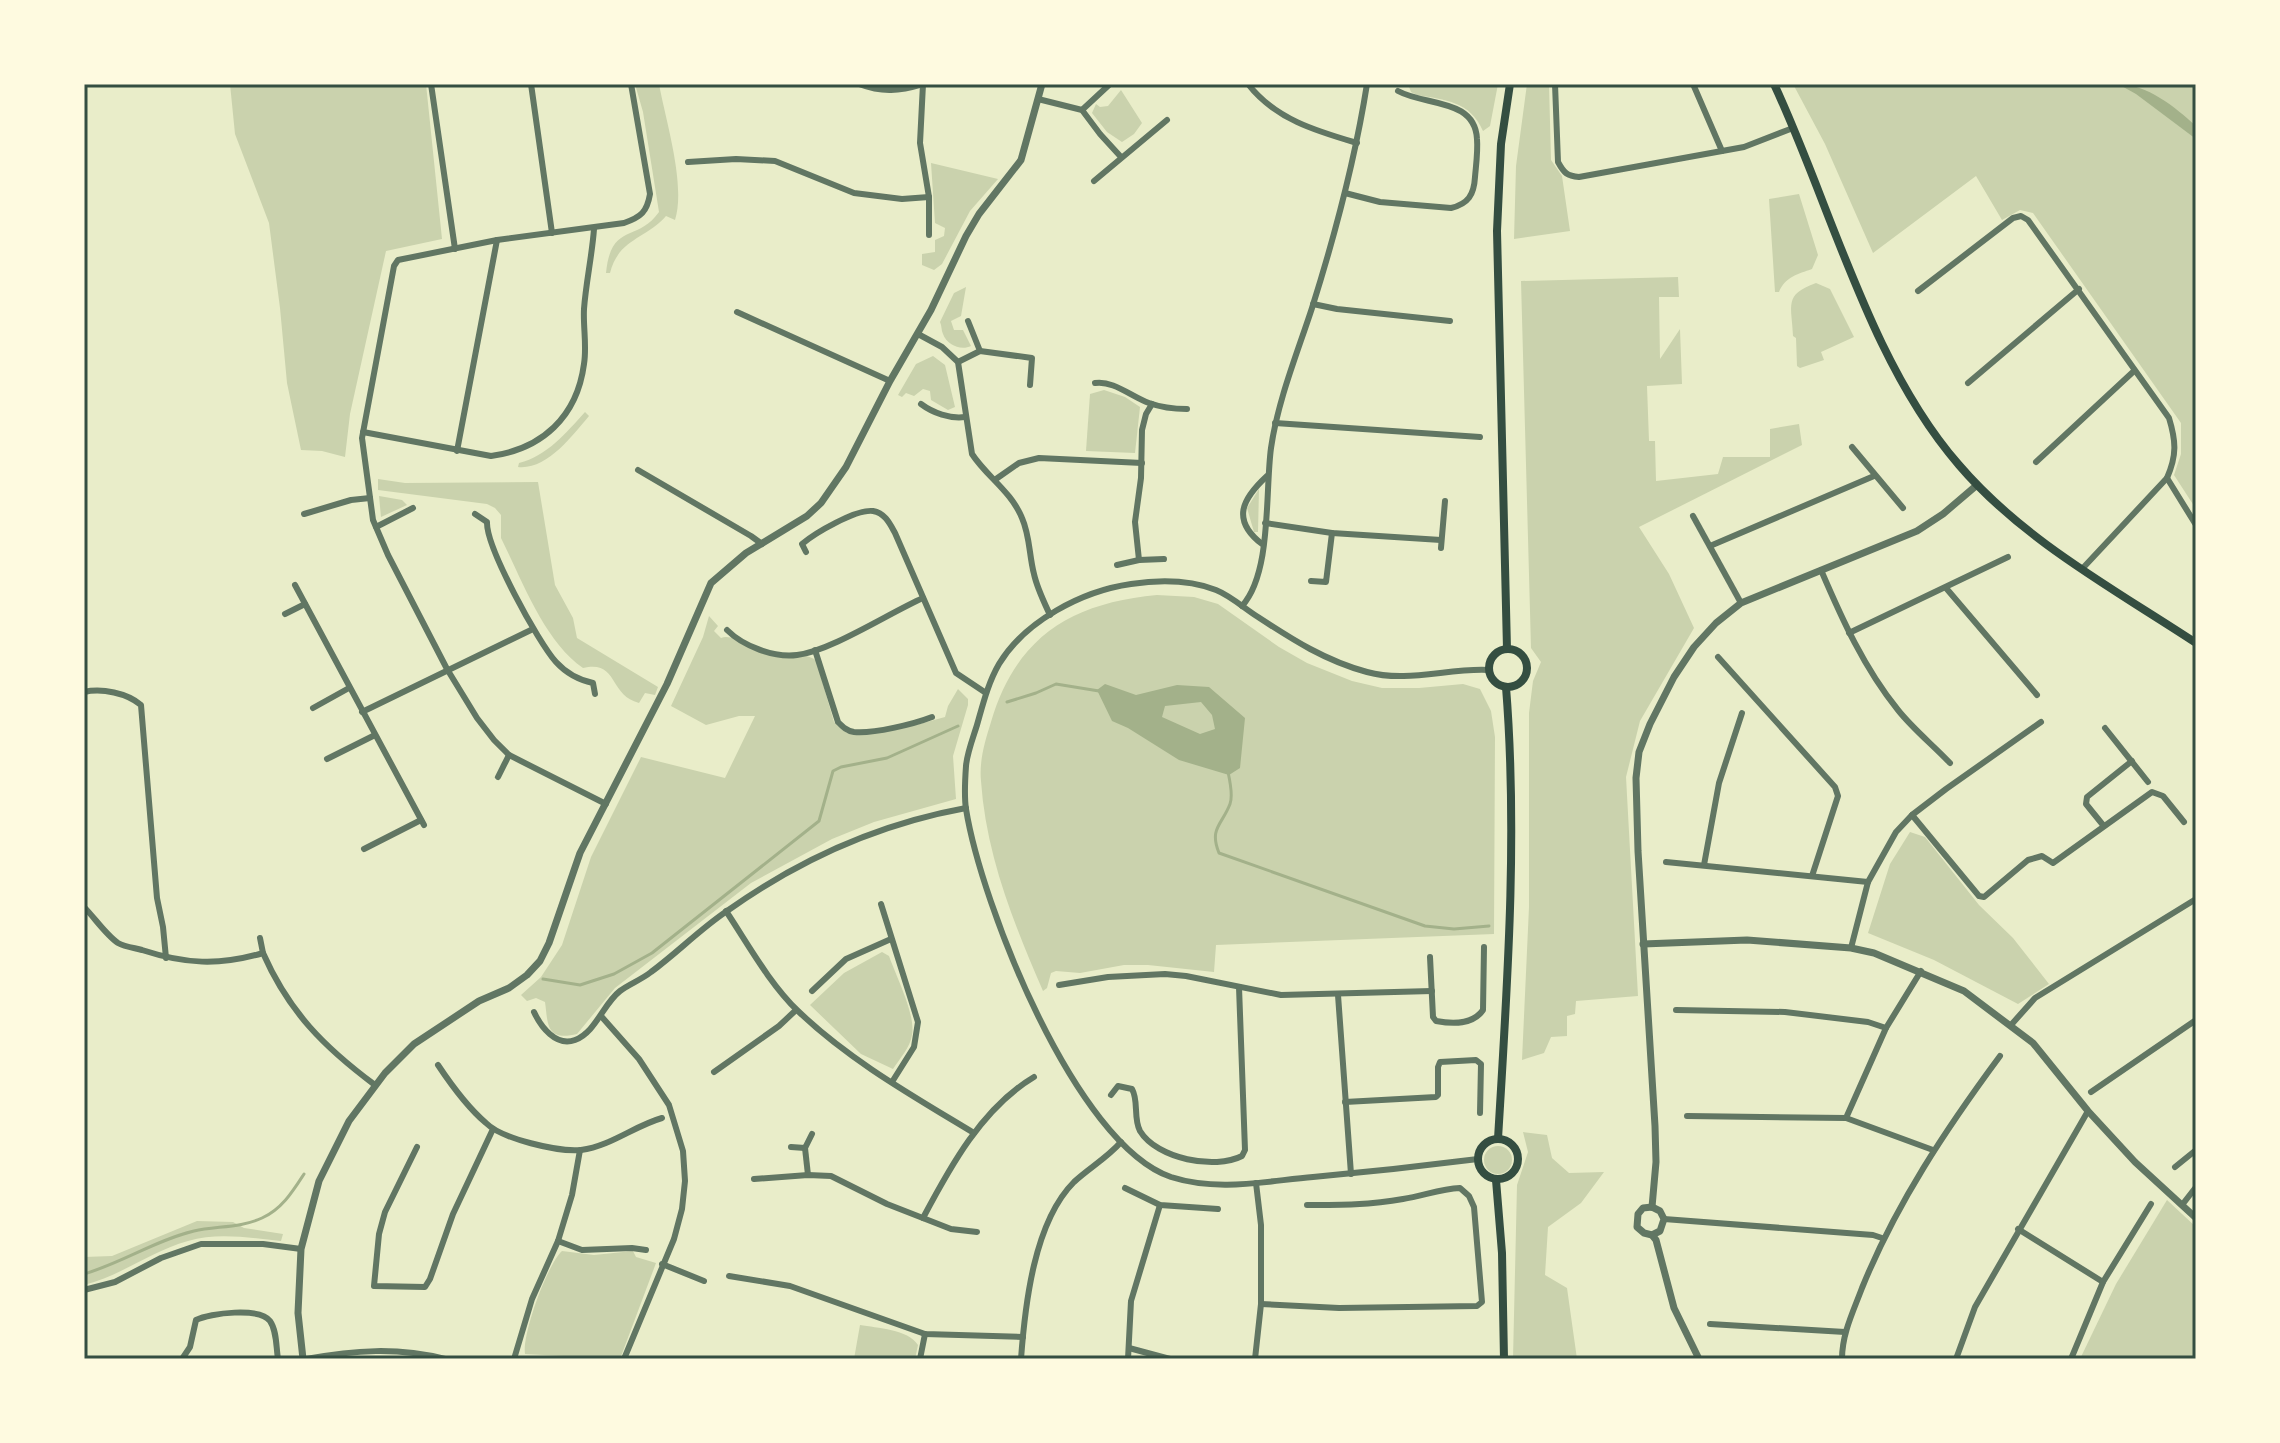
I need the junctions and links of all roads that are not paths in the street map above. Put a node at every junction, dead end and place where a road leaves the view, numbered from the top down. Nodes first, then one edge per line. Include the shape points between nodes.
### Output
1 (431, 84) edge
2 (531, 84) edge
3 (631, 84) edge
4 (859, 84) edge
5 (923, 84) edge
6 (1042, 84) edge
7 (1110, 84) edge
8 (1248, 84) edge
9 (1367, 84) edge
10 (1510, 84) edge
11 (1555, 84) edge
12 (1693, 84) edge
13 (1774, 84) edge
14 (1398, 91) dead end
15 (1038, 99) junction
16 (1082, 110) junction
17 (1167, 120) dead end
18 (1793, 128) junction
19 (1357, 143) junction
20 (1722, 151) junction
21 (1121, 157) junction
22 (688, 162) dead end
23 (1094, 181) dead end
24 (1345, 193) junction
25 (929, 197) junction
26 (594, 229) junction
27 (552, 233) junction
28 (929, 235) dead end
29 (497, 240) junction
30 (455, 249) junction
31 (2079, 289) junction
32 (1918, 291) dead end
33 (1313, 304) junction
34 (737, 312) dead end
35 (968, 321) dead end
36 (1450, 321) dead end
37 (918, 334) junction
38 (980, 351) junction
39 (958, 362) junction
40 (2134, 371) junction
41 (890, 381) junction
42 (1095, 383) dead end
43 (1968, 383) dead end
44 (1030, 385) dead end
45 (921, 404) dead end
46 (1152, 404) junction
47 (1187, 409) dead end
48 (965, 417) junction
49 (1275, 423) junction
50 (363, 432) junction
51 (1480, 437) dead end
52 (1852, 447) dead end
53 (457, 451) junction
54 (2036, 462) dead end
55 (1142, 463) junction
56 (638, 470) dead end
57 (1267, 476) junction
58 (1874, 476) junction
59 (2167, 478) junction
60 (996, 479) junction
61 (1977, 485) junction
62 (370, 498) junction
63 (1445, 501) dead end
64 (413, 508) dead end
65 (1903, 508) dead end
66 (304, 514) dead end
67 (475, 514) dead end
68 (1693, 516) dead end
69 (1265, 523) junction
70 (2196, 525) edge
71 (376, 527) junction
72 (1332, 533) junction
73 (762, 544) junction
74 (1262, 544) junction
75 (1710, 546) junction
76 (806, 552) dead end
77 (2008, 557) dead end
78 (1164, 559) dead end
79 (1139, 560) junction
80 (1117, 565) dead end
81 (2082, 569) junction
82 (1821, 570) junction
83 (1311, 581) dead end
84 (295, 585) dead end
85 (1946, 588) junction
86 (923, 598) junction
87 (1741, 603) junction
88 (305, 604) junction
89 (1242, 606) junction
90 (285, 614) dead end
91 (1050, 615) junction
92 (533, 629) junction
93 (727, 630) dead end
94 (1849, 633) junction
95 (2196, 643) edge
96 (1507, 649) junction
97 (815, 650) junction
98 (1718, 657) dead end
99 (447, 669) junction
100 (1488, 670) junction
101 (1506, 687) junction
102 (349, 688) junction
103 (84, 692) edge
104 (986, 693) junction
105 (595, 694) dead end
106 (2037, 695) dead end
107 (313, 708) dead end
108 (362, 712) junction
109 (1742, 713) dead end
110 (932, 717) dead end
111 (2041, 722) dead end
112 (2105, 728) dead end
113 (375, 735) junction
114 (509, 755) junction
115 (327, 759) dead end
116 (2132, 761) junction
117 (1950, 763) dead end
118 (498, 777) dead end
119 (2148, 782) dead end
120 (606, 804) junction
121 (966, 808) junction
122 (1912, 815) junction
123 (2184, 822) dead end
124 (2103, 825) junction
125 (364, 849) dead end
126 (1666, 862) dead end
127 (1704, 865) junction
128 (1812, 876) junction
129 (1868, 882) junction
130 (2196, 899) edge
131 (881, 904) dead end
132 (84, 907) edge
133 (726, 911) junction
134 (260, 938) dead end
135 (891, 939) junction
136 (1643, 944) junction
137 (1484, 947) dead end
138 (1851, 948) junction
139 (263, 953) junction
140 (1430, 957) dead end
141 (166, 958) junction
142 (1921, 971) junction
143 (1059, 985) dead end
144 (1239, 987) junction
145 (812, 991) dead end
146 (1432, 991) junction
147 (1338, 995) junction
148 (796, 1010) junction
149 (1676, 1010) dead end
150 (534, 1012) dead end
151 (601, 1016) junction
152 (2196, 1020) edge
153 (2011, 1025) junction
154 (1886, 1028) junction
155 (2000, 1056) dead end
156 (438, 1065) dead end
157 (714, 1072) dead end
158 (1034, 1077) dead end
159 (892, 1082) junction
160 (375, 1085) junction
161 (2091, 1092) dead end
162 (1111, 1095) dead end
163 (1345, 1102) junction
164 (2088, 1111) junction
165 (1480, 1113) dead end
166 (1687, 1116) dead end
167 (662, 1118) dead end
168 (1846, 1118) junction
169 (493, 1129) junction
170 (974, 1133) junction
171 (812, 1134) dead end
172 (1498, 1139) junction
173 (1121, 1142) junction
174 (417, 1147) dead end
175 (791, 1147) dead end
176 (805, 1148) junction
177 (580, 1150) junction
178 (1933, 1150) junction
179 (2196, 1150) edge
180 (1478, 1159) junction
181 (2175, 1167) dead end
182 (1351, 1174) junction
183 (808, 1175) junction
184 (754, 1179) dead end
185 (1496, 1180) junction
186 (1256, 1183) junction
187 (2196, 1187) edge
188 (1125, 1188) dead end
189 (2151, 1204) dead end
190 (1160, 1205) junction
191 (1307, 1205) dead end
192 (2182, 1205) junction
193 (1652, 1207) junction
194 (1218, 1209) dead end
195 (923, 1218) junction
196 (2196, 1218) edge
197 (1664, 1219) junction
198 (2018, 1229) junction
199 (977, 1232) dead end
200 (1652, 1235) junction
201 (1882, 1238) junction
202 (558, 1241) junction
203 (301, 1249) junction
204 (646, 1250) dead end
205 (662, 1264) junction
206 (729, 1276) dead end
207 (704, 1281) dead end
208 (2103, 1282) junction
209 (84, 1290) edge
210 (1261, 1304) junction
211 (1710, 1324) dead end
212 (1845, 1332) junction
213 (925, 1334) junction
214 (1023, 1337) junction
215 (1129, 1348) junction
216 (182, 1359) edge
217 (278, 1359) edge
218 (305, 1359) edge
219 (445, 1359) edge
220 (514, 1359) edge
221 (624, 1359) edge
222 (920, 1359) edge
223 (1021, 1359) edge
224 (1128, 1359) edge
225 (1170, 1359) edge
226 (1255, 1359) edge
227 (1504, 1359) edge
228 (1699, 1359) edge
229 (1842, 1359) edge
230 (1956, 1359) edge
231 (2071, 1359) edge

1 - 30 street
2 - 27 street
3 - 26 street via 648,208 640,217
4 - 5 street via 876,91 903,91
5 - 25 street via 920,143
6 - 15 street
7 - 16 street
8 - 19 street via 1288,119
9 - 19 street
10 - 96 main road via 1497,231
11 - 20 street via 1556,150 1564,174 1579,177
12 - 20 street
13 - 18 main road
14 - 24 street via 1460,110 1469,118 1478,141 1471,198 1451,208 1380,202
15 - 16 street
15 - 37 street via 1021,160 979,214
16 - 21 street
17 - 21 street
18 - 20 street
18 - 61 main road via 1871,317 1917,409
19 - 24 street
21 - 23 street
22 - 25 street via 775,161 854,193
24 - 33 street
25 - 28 street
26 - 27 street
26 - 53 street via 584,365 567,414 546,436 512,453
27 - 29 street
29 - 30 street
29 - 53 street
30 - 50 street via 409,256 394,266
31 - 32 street via 2021,216
31 - 40 street
31 - 43 street
33 - 36 street
33 - 49 street
34 - 41 street
35 - 38 street
37 - 39 street
37 - 41 street
38 - 39 street
38 - 44 street via 1032,358
39 - 48 street
40 - 54 street
40 - 59 street via 2169,418 2176,443
41 - 73 street via 846,467 821,503
42 - 46 street
45 - 48 street
46 - 47 street
46 - 55 street via 1142,430
48 - 60 street via 972,454
49 - 51 street
49 - 57 street
50 - 53 street
50 - 62 street
52 - 58 street
55 - 60 street via 1039,458 1019,463
55 - 79 street via 1135,522
56 - 73 street
57 - 69 street
57 - 74 street via 1247,496 1243,511 1243,523
58 - 65 street
58 - 75 street
59 - 70 street
59 - 81 street
60 - 91 street via 1024,522 1034,575
61 - 81 main road
61 - 82 street via 1917,531
62 - 66 street
62 - 71 street
63 - 72 street via 1441,544
64 - 71 street
67 - 92 street via 487,522
68 - 75 street
69 - 72 street
69 - 74 street
71 - 99 street
72 - 83 street via 1326,582
73 - 120 street via 711,583
74 - 89 street via 1259,571
75 - 87 street
76 - 86 street via 802,544 837,522 861,512 881,514 895,533
77 - 85 street
78 - 79 street
79 - 80 street
81 - 95 main road
82 - 87 street
82 - 94 street
84 - 88 street
85 - 94 street
85 - 106 street
86 - 97 street
86 - 104 street via 956,673
87 - 136 street via 1705,635 1679,669 1639,752 1636,814
88 - 90 street
88 - 102 street
89 - 91 street via 1201,585 1132,584
89 - 100 street via 1311,651 1370,674
91 - 104 street via 1032,626 1000,663
92 - 99 street
92 - 105 street via 557,663 577,679 593,683
93 - 97 street via 773,654 795,656
94 - 117 street via 1897,709
96 - 100 main road via 1491,658
96 - 101 main road via 1523,656 1527,667 1523,680
97 - 110 street via 844,729 855,732
98 - 128 street via 1835,787 1838,796
99 - 108 street
99 - 114 street via 477,718
100 - 101 main road via 1494,682
101 - 172 main road via 1510,903
102 - 107 street
102 - 108 street
103 - 141 street via 114,693 141,705
104 - 121 street via 966,762
108 - 113 street
109 - 127 street via 1719,783
111 - 122 street
112 - 116 street
113 - 115 street
113 - 125 street via 422,823
114 - 118 street
114 - 120 street
116 - 119 street
116 - 124 street via 2087,797 2086,804
120 - 160 street via 580,853 540,961 509,988 431,1030
121 - 133 street via 921,816 847,841 782,873
121 - 173 street via 989,895 1028,997 1086,1100
122 - 124 street via 1984,897 2028,860 2042,856 2053,863
122 - 129 street via 1896,832
123 - 124 street via 2163,796 2152,792
126 - 127 street
127 - 128 street
128 - 129 street
129 - 138 street
130 - 153 street via 2035,998
131 - 135 street
132 - 141 street via 117,943
133 - 148 street
133 - 151 street via 651,973 619,992
134 - 139 street
135 - 145 street via 846,959
135 - 159 street via 918,1022 914,1047
136 - 138 street via 1747,940
136 - 193 street via 1655,1126
137 - 146 street via 1483,1010 1478,1018 1436,1021
138 - 142 street
139 - 141 street via 190,963
139 - 160 street via 308,1027
140 - 146 street
142 - 153 street via 1964,991
142 - 154 street
143 - 144 street via 1165,974
144 - 147 street via 1281,995
144 - 162 street via 1242,1156 1199,1161 1174,1156 1148,1142 1139,1129 1132,1089 1118,1086
146 - 147 street
147 - 163 street
148 - 157 street
148 - 159 street
149 - 154 street via 1785,1012
150 - 151 street via 548,1033 570,1042
151 - 205 street via 639,1059 669,1105 678,1131 682,1209
152 - 161 street
153 - 164 street via 2033,1043
154 - 168 street
155 - 178 street
156 - 169 street
158 - 170 street
159 - 170 street
160 - 203 street via 326,1164
163 - 165 street via 1436,1097 1440,1062 1476,1060 1481,1064
163 - 182 street
164 - 192 street
164 - 198 street
166 - 168 street
167 - 177 street
168 - 178 street
169 - 174 street via 425,1287 374,1286 385,1212
169 - 177 street via 530,1143
170 - 195 street
171 - 176 street
172 - 180 main road via 1483,1146
172 - 185 main road via 1512,1145 1518,1164 1511,1175
173 - 186 street via 1169,1176 1213,1185
173 - 214 street via 1072,1184 1055,1207 1036,1253
175 - 176 street
176 - 183 street
177 - 202 street
178 - 201 street
179 - 181 street
180 - 182 street
180 - 185 main road via 1481,1171
182 - 186 street
183 - 184 street
183 - 195 street via 831,1176
185 - 227 main road
186 - 210 street
187 - 192 street
188 - 190 street
189 - 208 street
190 - 194 street
190 - 215 street via 1131,1301
191 - 210 street via 1367,1205 1460,1188 1474,1207 1482,1302 1355,1308
192 - 196 street
193 - 197 street
193 - 200 street via 1640,1211 1636,1222
195 - 199 street
197 - 200 street
197 - 201 street
198 - 208 street
198 - 230 street via 1975,1307
200 - 228 street via 1674,1308
201 - 212 street
202 - 204 street via 582,1250
202 - 220 street via 532,1299
203 - 209 street via 201,1244
203 - 218 street via 298,1313
205 - 207 street
205 - 221 street
206 - 213 street via 790,1286
208 - 231 street
210 - 226 street
211 - 212 street
212 - 229 street
213 - 214 street
213 - 222 street
214 - 223 street
215 - 224 street
215 - 225 street
216 - 217 street via 196,1320 250,1313 265,1315 272,1323
218 - 219 street via 363,1350

